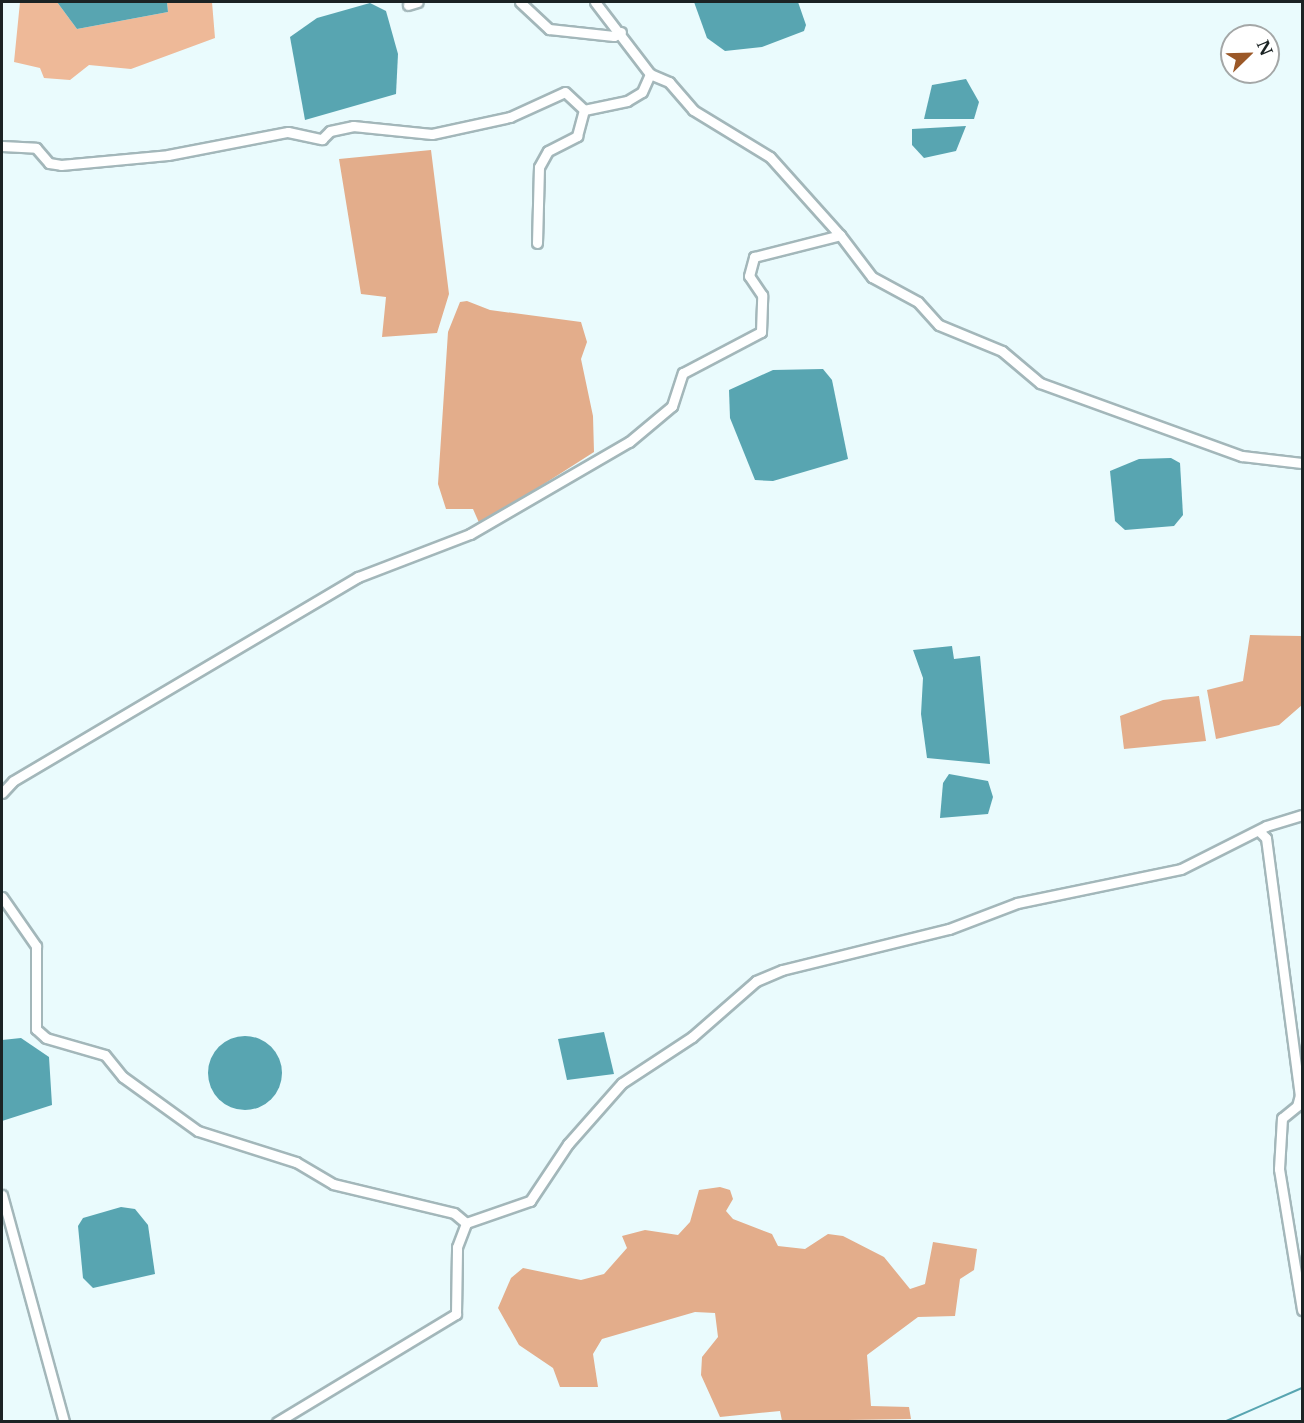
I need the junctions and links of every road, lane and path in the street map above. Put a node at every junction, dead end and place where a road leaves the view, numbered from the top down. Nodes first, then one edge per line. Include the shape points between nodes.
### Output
1 (418, 2) edge
2 (520, 2) edge
3 (595, 2) edge
4 (408, 5) dead end
5 (621, 32) junction
6 (650, 74) junction
7 (584, 110) junction
8 (2, 146) edge
9 (840, 235) junction
10 (537, 243) dead end
11 (1302, 463) edge
12 (2, 794) edge
13 (1302, 815) edge
14 (1260, 831) junction
15 (2, 897) edge
16 (2, 1195) edge
17 (466, 1223) junction
18 (1302, 1310) edge
19 (64, 1422) edge
20 (277, 1422) edge

1 - 4 street
2 - 5 street via 549,29 614,36
3 - 5 street
5 - 6 street
6 - 7 street via 637,97
6 - 9 street via 669,82 706,118 770,157
7 - 8 street via 565,92 510,117 432,135 353,126 330,131 322,139 288,132 168,155 61,165 49,163 36,148
7 - 10 street via 577,136 548,151 538,167
9 - 11 street via 872,277 918,302 939,325 1002,351 1040,383 1242,456
9 - 12 street via 754,257 749,276 762,296 761,332 683,373 672,405 629,442 478,530 358,577 14,781
13 - 14 street
14 - 17 street via 1181,869 1017,903 938,932 768,975 739,992 692,1037 622,1083 568,1144 530,1201
14 - 18 street via 1266,838 1300,1095 1297,1106 1282,1118 1279,1169
15 - 17 street via 36,946 36,1029 46,1038 105,1055 123,1077 198,1131 296,1162 333,1184 454,1213
16 - 19 street
17 - 20 street via 457,1246 456,1314

